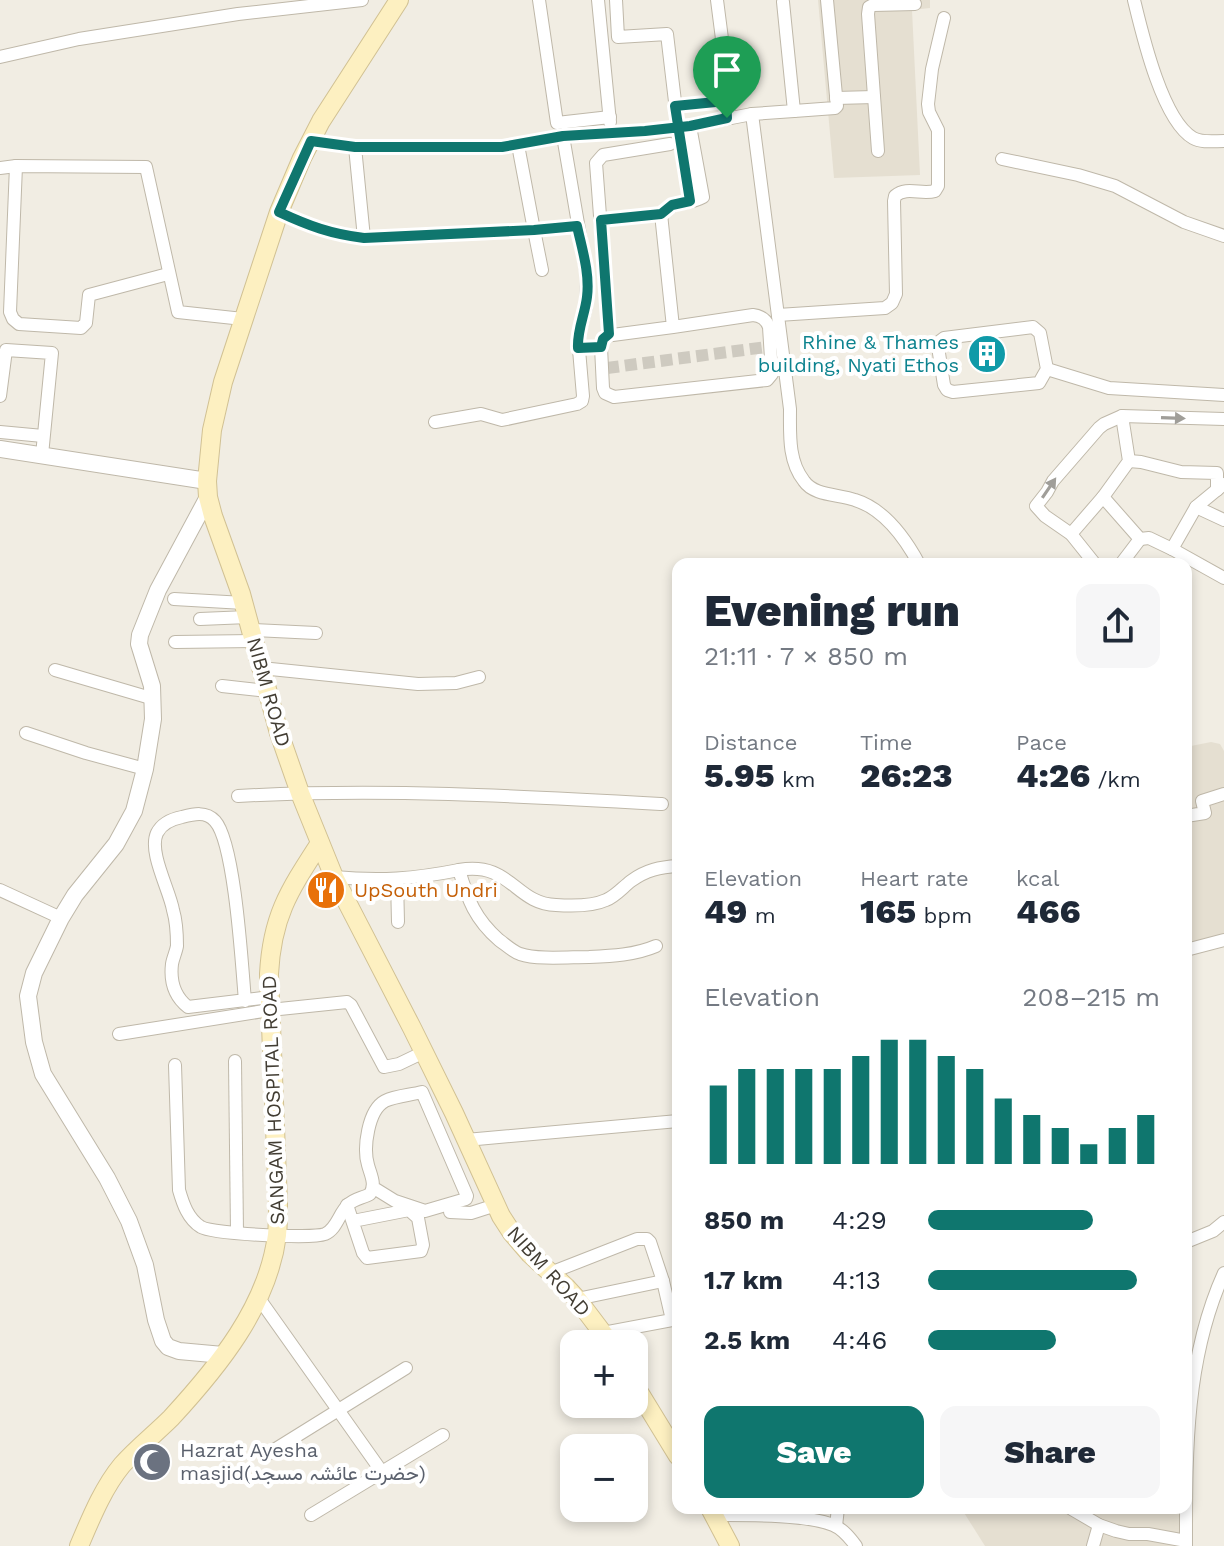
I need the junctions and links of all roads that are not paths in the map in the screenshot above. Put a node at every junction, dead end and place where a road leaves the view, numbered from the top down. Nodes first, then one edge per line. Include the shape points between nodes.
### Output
1 (362, 0) edge
2 (399, 0) edge
3 (539, 0) edge
4 (598, 0) edge
5 (616, 0) edge
6 (717, 0) edge
7 (827, 0) edge
8 (1134, 0) edge
9 (783, 2) dead end
10 (915, 4) dead end
11 (944, 18) dead end
12 (0, 57) edge
13 (874, 97) junction
14 (836, 98) junction
15 (726, 101) junction
16 (675, 106) junction
17 (794, 111) junction
18 (752, 114) junction
19 (610, 117) junction
20 (727, 118) junction
21 (684, 126) junction
22 (611, 133) junction
23 (563, 136) junction
24 (311, 141) junction
25 (1224, 141) edge
26 (670, 144) dead end
27 (518, 145) junction
28 (355, 147) junction
29 (878, 151) dead end
30 (1002, 159) dead end
31 (16, 166) junction
32 (0, 168) edge
33 (279, 212) junction
34 (661, 214) junction
35 (601, 220) junction
36 (577, 226) junction
37 (534, 230) junction
38 (1224, 236) edge
39 (364, 238) junction
40 (542, 270) dead end
41 (168, 274) junction
42 (778, 315) junction
43 (243, 319) junction
44 (673, 327) junction
45 (609, 334) junction
46 (601, 347) junction
47 (578, 348) junction
48 (1047, 369) junction
49 (1224, 395) edge
50 (0, 396) edge
51 (1122, 416) junction
52 (1224, 419) edge
53 (435, 422) dead end
54 (0, 432) edge
55 (43, 436) junction
56 (0, 449) edge
57 (42, 455) junction
58 (1129, 461) junction
59 (1220, 477) edge
60 (208, 489) junction
61 (1103, 497) junction
62 (1196, 507) junction
63 (1224, 520) edge
64 (1071, 534) junction
65 (1140, 539) junction
66 (1172, 549) junction
67 (916, 558) edge
68 (1090, 558) edge
69 (1126, 558) edge
70 (1188, 558) edge
71 (1192, 560) edge
72 (1224, 578) edge
73 (174, 599) dead end
74 (200, 619) dead end
75 (249, 623) junction
76 (316, 633) dead end
77 (175, 642) dead end
78 (261, 668) junction
79 (55, 670) dead end
80 (479, 677) dead end
81 (222, 686) dead end
82 (267, 691) junction
83 (154, 699) junction
84 (26, 733) dead end
85 (145, 769) junction
86 (300, 793) junction
87 (1224, 794) edge
88 (238, 796) dead end
89 (662, 804) dead end
90 (1192, 815) edge
91 (320, 843) junction
92 (672, 866) edge
93 (459, 870) junction
94 (334, 877) junction
95 (397, 880) junction
96 (0, 890) edge
97 (61, 918) junction
98 (398, 922) dead end
99 (1224, 940) edge
100 (656, 946) dead end
101 (1192, 948) edge
102 (245, 1001) junction
103 (270, 1004) junction
104 (119, 1034) dead end
105 (424, 1052) junction
106 (235, 1061) dead end
107 (175, 1065) dead end
108 (672, 1122) edge
109 (466, 1140) junction
110 (374, 1188) junction
111 (347, 1205) junction
112 (496, 1205) junction
113 (450, 1212) dead end
114 (353, 1221) junction
115 (1224, 1222) edge
116 (237, 1233) junction
117 (277, 1235) junction
118 (1192, 1240) edge
119 (550, 1273) junction
120 (1224, 1273) edge
121 (663, 1281) junction
122 (258, 1297) junction
123 (577, 1299) junction
124 (1217, 1311) edge
125 (601, 1330) edge
126 (636, 1330) edge
127 (223, 1355) junction
128 (406, 1368) dead end
129 (1192, 1390) edge
130 (648, 1407) edge
131 (338, 1410) junction
132 (443, 1435) dead end
133 (672, 1446) edge
134 (266, 1455) dead end
135 (382, 1472) junction
136 (713, 1514) edge
137 (738, 1514) edge
138 (837, 1514) edge
139 (1080, 1514) edge
140 (1186, 1514) edge
141 (311, 1515) dead end
142 (1099, 1525) junction
143 (836, 1526) junction
144 (1186, 1544) edge
145 (79, 1546) edge
146 (730, 1546) edge
147 (856, 1546) edge
148 (1093, 1546) edge

1 - 12 street via 79,39
2 - 24 main road, NIBM ROAD
3 - 19 street via 557,123
4 - 19 street
5 - 16 street via 618,37 667,34
6 - 15 street
7 - 14 street
8 - 25 street via 1171,112 1196,140
9 - 17 street
10 - 13 street via 869,7
11 - 42 street via 928,104 938,130 938,186 928,193 905,190 895,196 892,303 885,308
13 - 14 street
13 - 29 street
14 - 17 street via 835,108
15 - 16 street
15 - 20 street
16 - 21 street
17 - 18 street
18 - 20 street
18 - 42 street
19 - 22 street
20 - 21 street
21 - 22 street
21 - 34 street via 690,201
22 - 23 street
23 - 27 street
23 - 36 street
24 - 28 street
24 - 33 main road, NIBM ROAD
26 - 35 street via 599,158
27 - 28 street
27 - 37 street
28 - 39 street
30 - 38 street via 1115,186
31 - 32 street
31 - 41 street via 146,167
31 - 41 street via 10,312 19,324 81,328 89,295
33 - 39 street via 304,224
33 - 43 main road, NIBM ROAD
34 - 35 street
34 - 44 street
35 - 45 street
36 - 37 street
36 - 47 street via 588,293
37 - 39 street
37 - 40 street
41 - 43 street via 178,312
42 - 67 street via 791,452 805,484 870,506
43 - 60 main road, NIBM ROAD via 212,430
44 - 45 street
44 - 46 street via 758,316 767,322 772,374 767,380 614,397 603,388
45 - 46 street
46 - 47 street
47 - 53 street via 583,396 577,404 502,420 481,414
48 - 48 street via 1039,383 953,392 944,385 938,347 944,338 1033,327 1040,333
48 - 49 street via 1109,388
50 - 55 street via 6,350 52,353
51 -> 52 street
51 - 58 street
64 -> 51 street via 1036,506 1099,428
54 - 55 street
55 - 57 street
56 - 57 street
57 - 60 street
58 - 59 street
58 - 61 street
59 - 62 street
60 - 75 main road, NIBM ROAD
60 - 83 street via 140,635
61 - 64 street
61 - 65 street
62 - 63 street
62 - 66 street
64 - 68 street
65 - 66 street
65 - 69 street
66 - 70 street
71 - 72 street
73 - 75 street
74 - 75 street
75 - 76 street
75 - 77 street
75 - 78 main road, NIBM ROAD
78 - 80 street via 418,684
78 - 82 main road, NIBM ROAD
79 - 83 street
81 - 82 street
82 - 86 main road, NIBM ROAD
83 - 85 street
84 - 85 street
85 - 97 street via 123,834
86 - 88 street
86 - 89 street via 471,794
86 - 91 main road, NIBM ROAD
87 - 90 street via 1202,801 1205,813
91 - 94 main road, NIBM ROAD
91 - 103 main road, SANGAM HOSPITAL ROAD via 278,915 270,954
92 - 93 street via 641,874 605,901 556,906 539,903 489,870
93 - 95 street
93 - 100 street via 480,921 516,953 615,956
94 - 95 street
94 - 105 main road, NIBM ROAD
95 - 98 street
96 - 97 street
97 - 127 street via 28,996 43,1074 126,1213 163,1341 179,1351
99 - 101 street
102 - 102 street via 188,1007 174,991 173,908 155,844 156,834 171,820 207,814 221,829 234,888
102 - 103 street
103 - 104 street
103 - 105 street via 347,1002 384,1067
103 - 117 main road, SANGAM HOSPITAL ROAD
105 - 109 main road, NIBM ROAD
106 - 116 street
107 - 116 street via 183,1206 200,1226
108 - 109 street
109 - 112 main road, NIBM ROAD
110 - 110 street via 365,1143 377,1109 384,1101 422,1092 466,1199 425,1211
110 - 111 street
111 - 114 street
111 - 117 street via 326,1234
112 - 113 street via 471,1213
112 - 119 main road, NIBM ROAD via 512,1233
114 - 114 street via 367,1258 421,1251 418,1218 409,1210
115 - 118 street
116 - 117 street
117 - 122 main road, SANGAM HOSPITAL ROAD
119 - 121 street via 642,1238 650,1242
119 - 123 main road, NIBM ROAD
120 - 124 street
121 - 123 street
121 - 126 street via 672,1320
122 - 127 main road, SANGAM HOSPITAL ROAD
122 - 131 street
123 - 125 main road, NIBM ROAD
124 - 129 street
127 - 145 main road, SANGAM HOSPITAL ROAD via 122,1465
128 - 131 street
130 - 133 main road
131 - 134 street
131 - 135 street
132 - 135 street
135 - 141 street
136 - 146 main road
137 - 143 street
138 - 143 street
139 - 142 street
140 - 144 street
142 - 144 street
142 - 148 street
143 - 147 street

